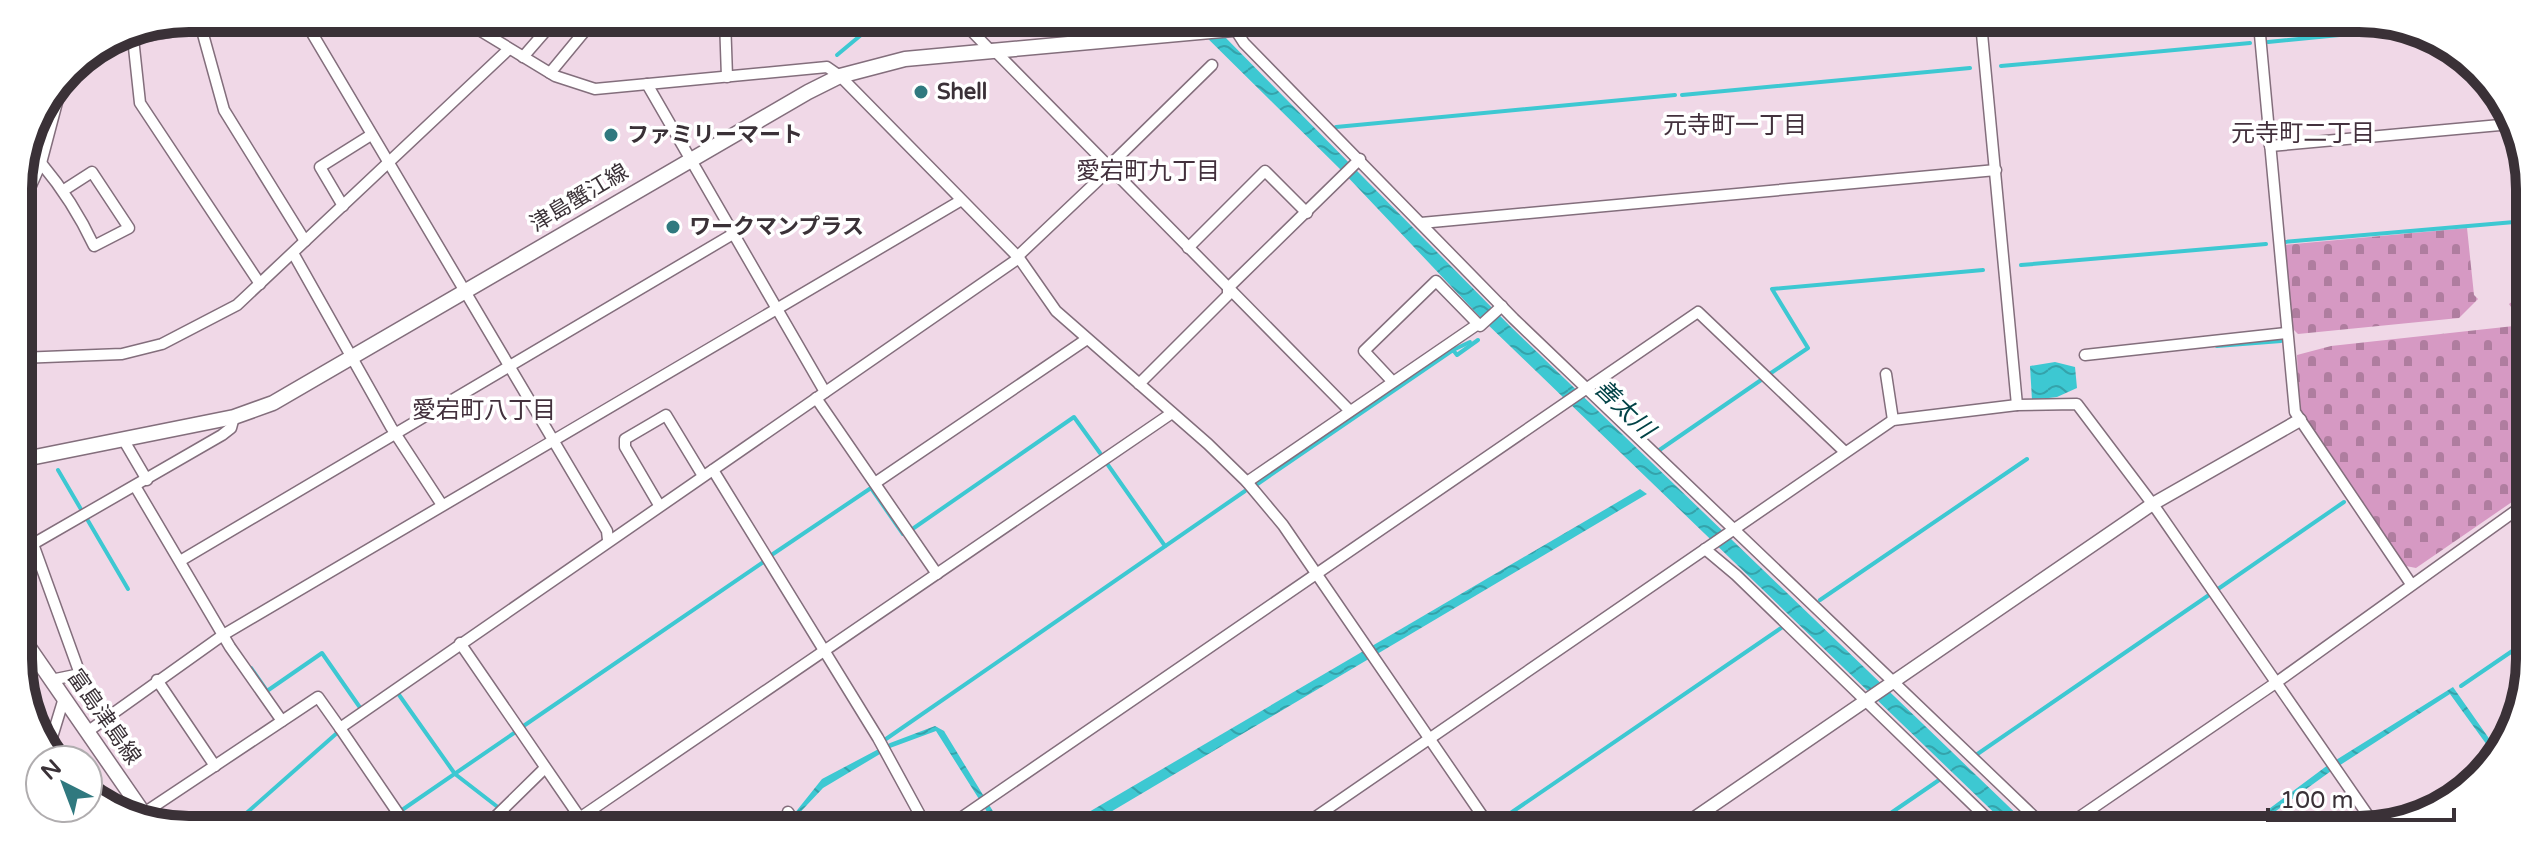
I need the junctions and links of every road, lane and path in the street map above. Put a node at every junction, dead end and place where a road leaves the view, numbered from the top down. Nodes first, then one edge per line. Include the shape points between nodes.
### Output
1 (202, 32) edge
2 (311, 32) edge
3 (482, 32) edge
4 (545, 32) edge
5 (584, 32) edge
6 (725, 32) edge
7 (973, 32) edge
8 (1197, 32) edge
9 (1232, 32) edge
10 (1982, 32) edge
11 (2260, 32) edge
12 (133, 42) edge
13 (509, 49) junction
14 (992, 50) junction
15 (523, 57) junction
16 (1212, 65) dead end
17 (550, 73) junction
18 (840, 76) junction
19 (727, 77) junction
20 (647, 84) junction
21 (56, 105) edge
22 (2502, 125) edge
23 (371, 135) junction
24 (2270, 146) junction
25 (688, 159) junction
26 (1358, 160) junction
27 (41, 163) junction
28 (388, 164) junction
29 (1109, 168) junction
30 (1996, 170) junction
31 (32, 183) edge
32 (64, 190) junction
33 (960, 201) junction
34 (343, 206) junction
35 (1307, 213) junction
36 (1421, 223) junction
37 (733, 234) junction
38 (305, 241) junction
39 (1188, 248) junction
40 (293, 253) junction
41 (1018, 257) junction
42 (260, 284) junction
43 (1228, 288) junction
44 (465, 292) junction
45 (1500, 307) junction
46 (776, 309) junction
47 (1481, 324) dead end
48 (2286, 333) junction
49 (1087, 339) junction
50 (2085, 355) dead end
51 (352, 356) junction
52 (32, 357) edge
53 (509, 365) junction
54 (1886, 374) dead end
55 (1393, 382) junction
56 (1139, 384) junction
57 (1586, 390) junction
58 (821, 395) junction
59 (2017, 405) junction
60 (1350, 411) junction
61 (1172, 413) junction
62 (234, 417) junction
63 (1893, 420) junction
64 (2300, 420) junction
65 (396, 433) junction
66 (123, 439) junction
67 (553, 440) junction
68 (1845, 452) junction
69 (32, 458) edge
70 (708, 473) junction
71 (147, 480) junction
72 (1247, 482) junction
73 (875, 483) junction
74 (135, 486) junction
75 (442, 505) junction
76 (659, 505) junction
77 (2151, 505) junction
78 (2516, 510) edge
79 (1733, 530) junction
80 (608, 540) junction
81 (33, 544) joint
82 (1707, 548) junction
83 (180, 561) junction
84 (937, 574) junction
85 (1316, 575) junction
86 (2411, 584) junction
87 (223, 635) junction
88 (460, 643) junction
89 (825, 651) junction
90 (32, 652) edge
91 (51, 680) junction
92 (157, 680) junction
93 (2277, 682) junction
94 (1891, 683) junction
95 (64, 698) junction
96 (1867, 700) junction
97 (282, 721) junction
98 (340, 728) junction
99 (87, 732) junction
100 (52, 736) edge
101 (1429, 739) junction
102 (215, 766) junction
103 (545, 768) junction
104 (137, 807) edge
105 (156, 813) edge
106 (400, 816) edge
107 (496, 816) edge
108 (579, 816) edge
109 (590, 816) edge
110 (921, 816) edge
111 (964, 816) edge
112 (1317, 816) edge
113 (1482, 816) edge
114 (1698, 816) edge
115 (1985, 816) edge
116 (2033, 816) edge
117 (2081, 816) edge
118 (2369, 816) edge

1 - 38 street via 224,110
2 - 23 street
3 - 13 street
4 - 15 street
5 - 17 street
6 - 19 street
7 - 14 street
8 - 14 main road, 津島蟹江線
9 - 26 street
10 - 30 street
11 - 24 street
12 - 42 street via 140,103
13 - 15 street
13 - 28 street
14 - 18 main road, 津島蟹江線 via 905,59
14 - 29 street
15 - 17 street
16 - 29 street
17 - 20 street via 595,89
18 - 19 street via 827,67
18 - 25 main road, 津島蟹江線
18 - 33 street
19 - 20 street
20 - 25 street
21 - 27 street
22 - 24 street
23 - 28 street
23 - 34 street via 320,167
24 - 48 street
25 - 37 street
25 - 44 main road, 津島蟹江線
26 - 35 street
26 - 36 street
27 - 31 street
27 - 32 street
28 - 34 street
28 - 44 street
29 - 39 street
29 - 41 street
30 - 36 street
30 - 59 street
32 - 32 street via 94,246 129,228 92,172
33 - 41 street
33 - 46 street
34 - 38 street
35 - 39 street via 1265,171
35 - 43 street
36 - 45 street
37 - 46 street
37 - 53 street
38 - 40 street
39 - 43 street
40 - 42 street
40 - 51 street
41 - 49 street via 1056,311
41 - 58 street
42 - 52 street via 237,305 162,344 122,354
43 - 56 street via 1228,295
43 - 60 street
44 - 51 main road, 津島蟹江線
44 - 53 street
45 - 47 street
45 - 57 street
46 - 58 street
46 - 67 street
48 - 50 street
48 - 64 street
49 - 56 street
49 - 73 street
51 - 62 main road, 津島蟹江線 via 273,403
51 - 65 street
53 - 65 street
53 - 67 street
54 - 63 street
55 - 55 street via 1478,324 1436,281 1364,351
55 - 60 street
56 - 61 street
57 - 68 street via 1698,312
57 - 79 street
57 - 85 street
58 - 70 street
58 - 73 street
59 - 63 street
59 - 77 street via 2077,404
60 - 72 street
61 - 72 street
61 - 84 street
62 - 66 main road, 津島蟹江線
62 - 71 street via 222,435
63 - 68 street
64 - 77 street
64 - 86 street
65 - 75 street
65 - 83 street
66 - 69 main road, 津島蟹江線
66 - 71 street
67 - 75 street
67 - 80 street
68 - 79 street
70 - 76 street
70 - 76 street via 666,415 625,439
70 - 89 street
71 - 74 street
72 - 85 street
73 - 84 street
74 - 81 street
74 - 83 street
75 - 87 street
76 - 80 street
77 - 93 street
77 - 94 street
78 - 86 street
79 - 82 street
79 - 94 street
80 - 88 street
81 - 91 street via 80,674
82 - 96 street
82 - 101 street
83 - 87 street
84 - 89 street
85 - 101 street
85 - 111 street
86 - 93 street
87 - 92 street
87 - 97 street
88 - 98 street
88 - 103 street
89 - 109 street
89 - 110 street
90 - 91 main road, 富島津島線
91 - 95 main road, 富島津島線
92 - 99 street
92 - 102 street
93 - 117 street
93 - 118 street
94 - 96 street
94 - 116 street
95 - 99 main road, 富島津島線
95 - 100 street
96 - 114 street
96 - 115 street
97 - 98 street via 318,697
97 - 102 street
98 - 106 street
99 - 104 main road, 富島津島線
101 - 112 street
101 - 113 street
102 - 105 street
103 - 107 street
103 - 108 street

